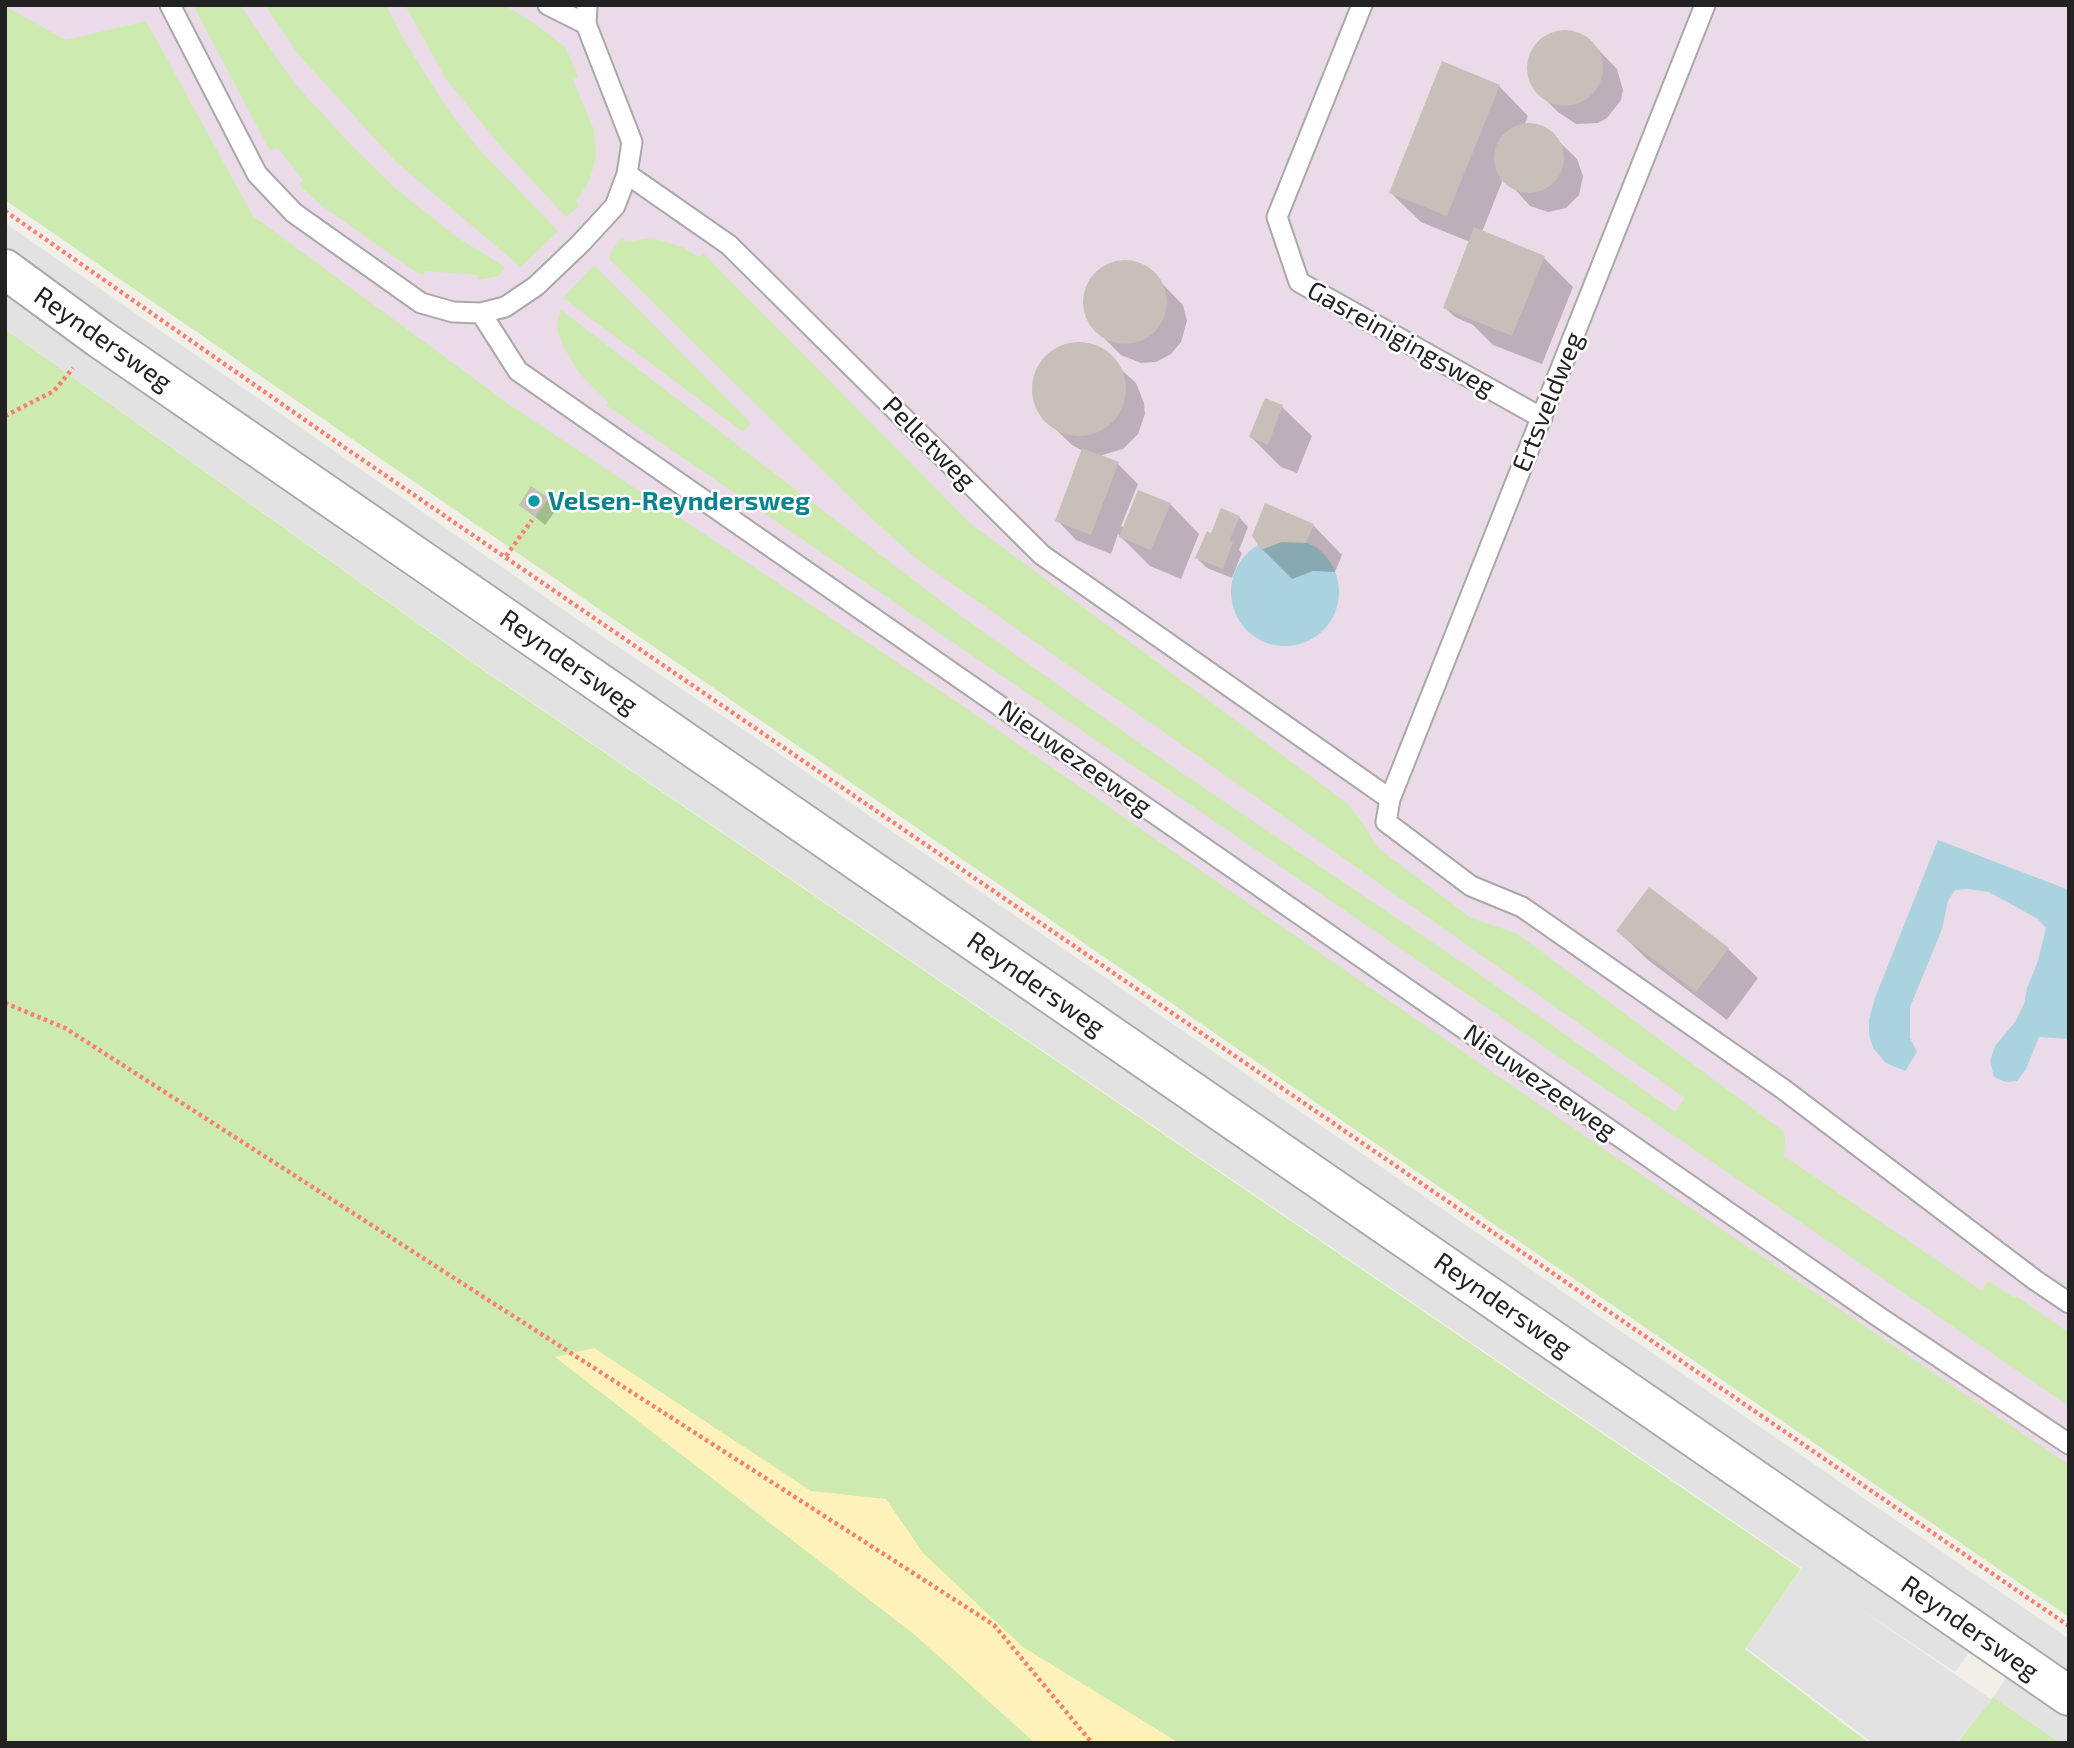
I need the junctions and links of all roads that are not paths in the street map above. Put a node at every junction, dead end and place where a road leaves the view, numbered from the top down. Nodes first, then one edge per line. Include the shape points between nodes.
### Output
1 (170, 5) edge
2 (548, 5) edge
3 (1362, 5) edge
4 (1706, 5) edge
5 (586, 14) edge
6 (626, 174) junction
7 (5, 269) edge
8 (481, 313) junction
9 (1542, 418) junction
10 (1390, 799) junction
11 (2069, 1303) edge
12 (2069, 1444) edge
13 (2069, 1696) edge

1 - 8 lane via 257,174 294,213 421,303 453,312
2 - 5 lane
3 - 9 lane, Gasreinigingsweg via 1277,217 1299,282
4 - 9 lane, Ertsveldweg
5 - 6 lane via 632,142
6 - 8 lane via 615,206 580,244 536,286 505,307
6 - 10 lane, Pelletweg via 729,245 1042,555
7 - 13 street, Reyndersweg
8 - 12 lane, Nieuwezeeweg via 519,372 1879,1317
9 - 10 lane, Ertsveldweg
10 - 11 lane via 1386,822 1471,886 1522,907 1783,1089

